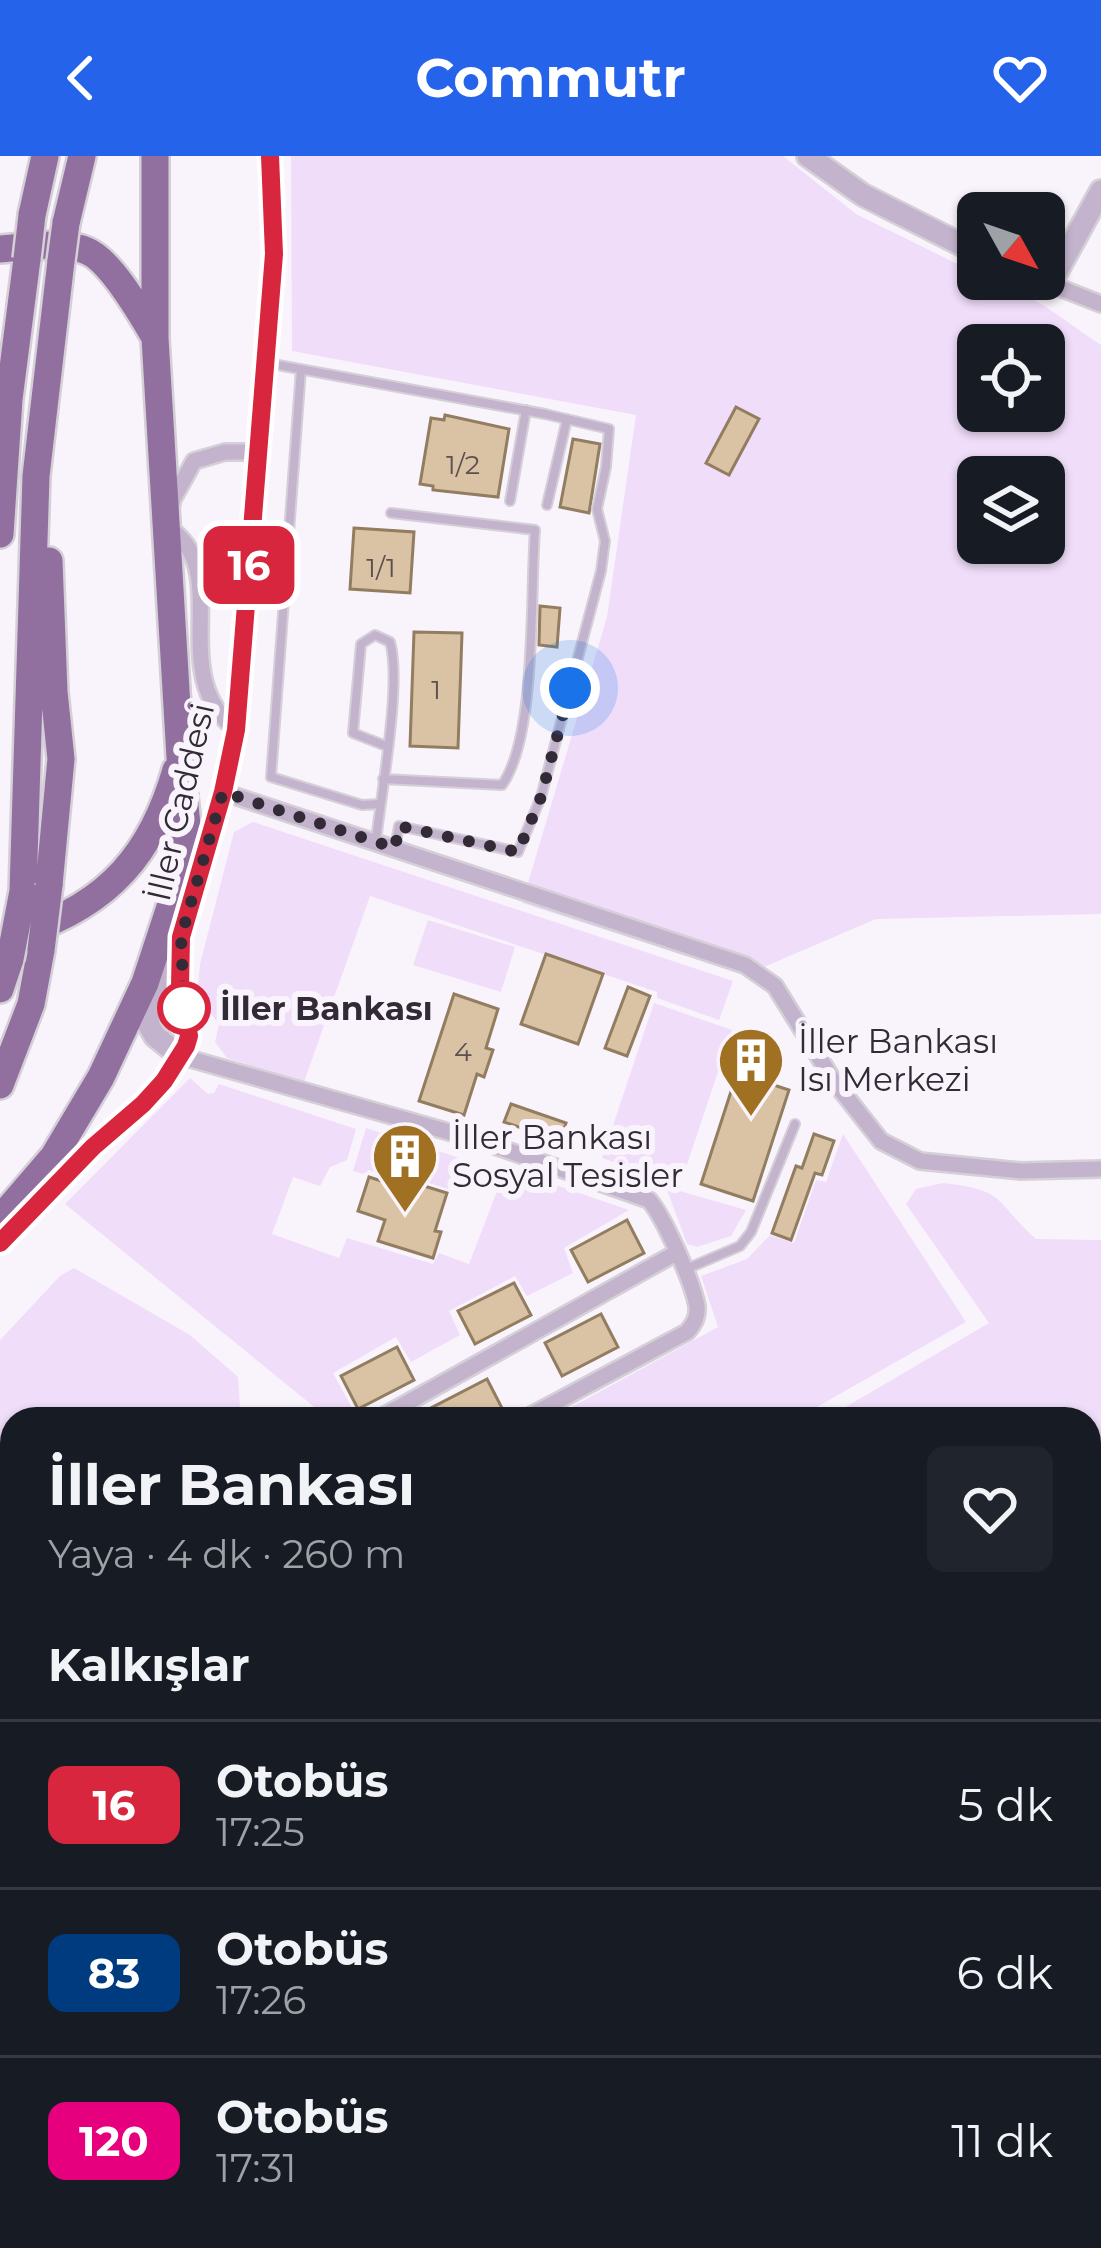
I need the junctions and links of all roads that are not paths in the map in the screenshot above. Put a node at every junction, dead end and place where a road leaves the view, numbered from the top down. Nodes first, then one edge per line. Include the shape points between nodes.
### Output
1 (45, 156) edge
2 (82, 156) edge
3 (155, 156) edge
4 (270, 156) edge
5 (808, 156) edge
6 (1101, 190) edge
7 (957, 242) edge
8 (1065, 248) edge
9 (0, 249) edge
10 (1065, 290) edge
11 (1101, 304) edge
12 (155, 338) junction
13 (265, 362) junction
14 (301, 369) junction
15 (526, 410) junction
16 (567, 418) junction
17 (258, 452) junction
18 (510, 501) dead end
19 (547, 505) dead end
20 (392, 513) dead end
21 (166, 526) junction
22 (0, 534) edge
23 (236, 730) junction
24 (386, 746) junction
25 (180, 757) junction
26 (383, 778) junction
27 (223, 792) junction
28 (380, 804) junction
29 (376, 842) junction
30 (395, 848) junction
31 (36, 888) junction
32 (181, 937) junction
33 (5, 950) edge
34 (0, 989) edge
35 (180, 1056) junction
36 (0, 1085) edge
37 (795, 1124) dead end
38 (1101, 1169) edge
39 (0, 1219) edge
40 (0, 1243) edge
41 (676, 1252) junction
42 (683, 1270) junction
43 (399, 1407) edge
44 (546, 1407) edge

1 - 22 highway, bridge via 9,400
2 - 31 highway, bridge via 66,223 46,399 62,759
3 - 12 highway
4 - 13 street, İller Caddesi via 274,254
5 - 7 street via 863,195
6 - 8 street
9 - 12 highway via 88,251 130,293
10 - 11 street
12 - 21 highway
13 - 14 lane
13 - 17 street, İller Caddesi
14 - 15 lane
14 - 28 lane via 271,777
15 - 16 lane
15 - 18 lane
16 - 19 lane
16 - 30 lane via 608,429 597,509 604,541 541,797 518,852 399,826
17 - 21 street via 194,461
17 - 23 street, İller Caddesi
20 - 26 lane via 535,530 525,711 512,771 502,785
21 - 23 street via 195,557 201,674 211,705
21 - 25 highway
23 - 27 street, İller Caddesi
24 - 24 lane via 395,658 390,643 375,635 361,644 353,733
24 - 26 lane
25 - 33 highway via 143,849 106,892
25 - 39 highway via 188,825 145,982 54,1156
26 - 28 lane
27 - 29 street
27 - 32 street, İller Caddesi
28 - 29 lane
29 - 30 street
30 - 38 street via 745,965 775,986 881,1141 920,1161 1021,1172
31 - 33 highway, bridge
31 - 36 highway, bridge via 41,950 31,1004
32 - 35 street, İller Caddesi via 189,1036
32 - 35 street via 148,1024
33 - 34 highway
35 - 40 street via 143,1104
35 - 41 street via 636,1192 650,1199
37 - 42 lane via 751,1232 740,1246
41 - 42 street
41 - 43 street
42 - 44 street via 697,1305 692,1328

